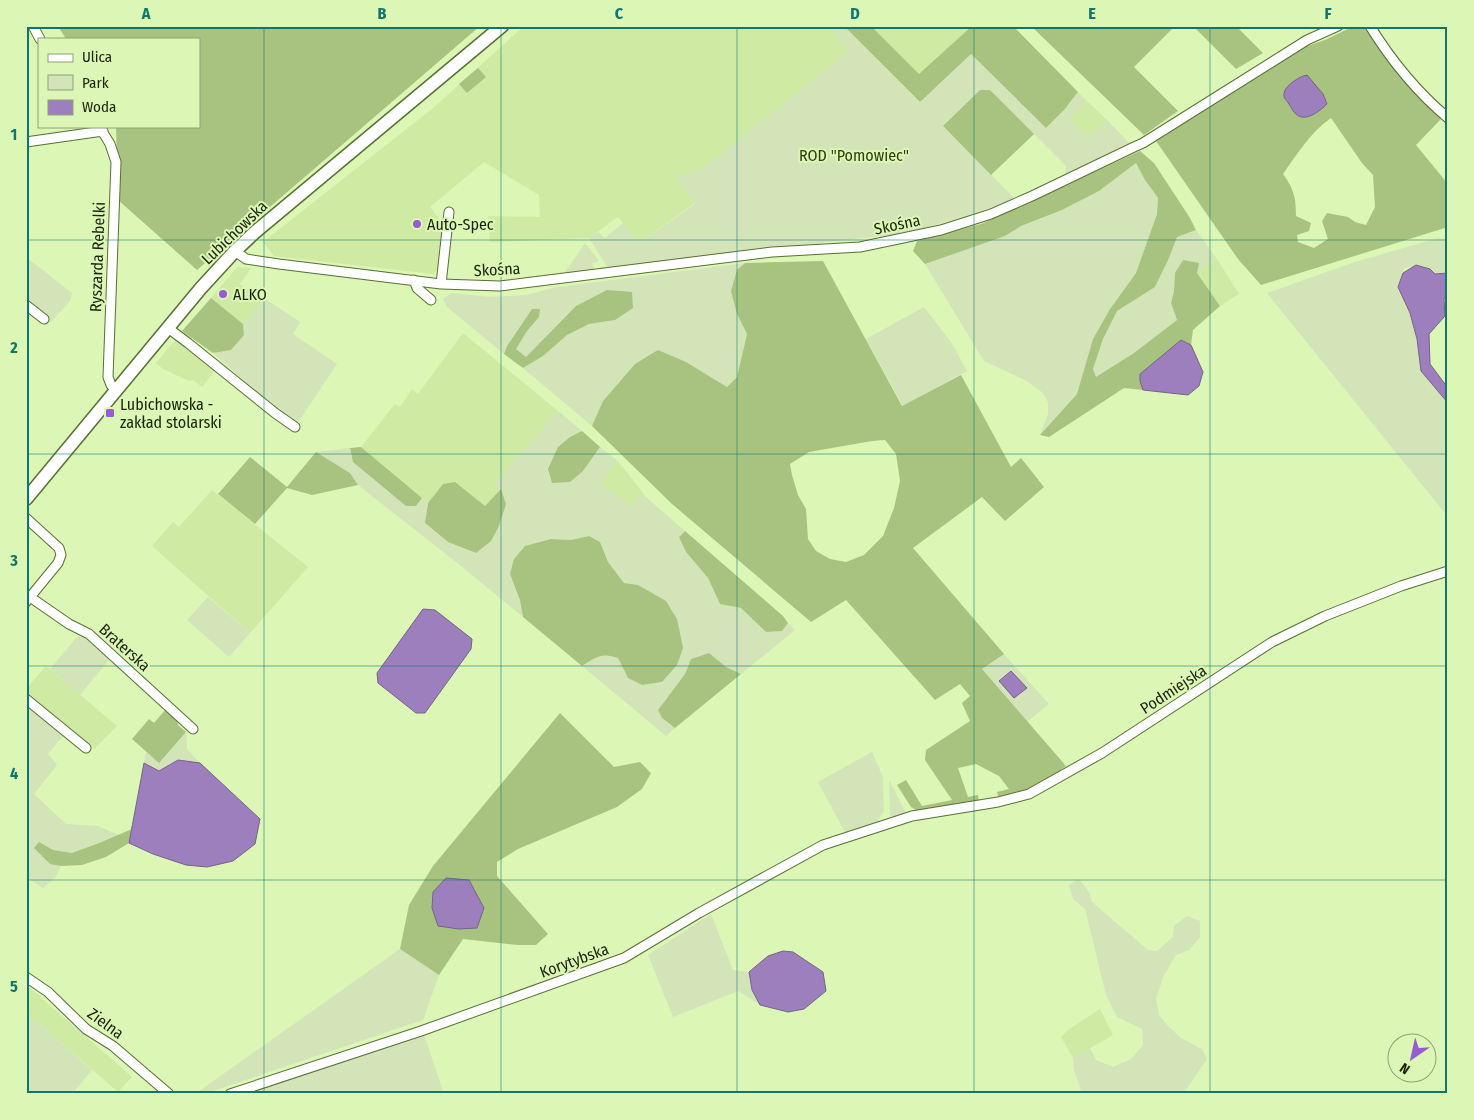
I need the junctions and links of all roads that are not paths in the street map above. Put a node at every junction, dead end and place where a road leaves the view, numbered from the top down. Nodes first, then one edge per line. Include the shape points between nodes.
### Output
1 (33, 26) edge
2 (502, 26) edge
3 (1314, 26) edge
4 (1338, 26) edge
5 (1370, 26) edge
6 (1321, 34) junction
7 (39, 38) edge
8 (1448, 118) edge
9 (101, 129) edge
10 (26, 142) edge
11 (448, 212) dead end
12 (235, 251) junction
13 (414, 280) junction
14 (441, 284) junction
15 (431, 300) dead end
16 (26, 305) edge
17 (44, 319) dead end
18 (168, 328) junction
19 (116, 390) junction
20 (295, 427) dead end
21 (30, 485) edge
22 (26, 499) edge
23 (26, 518) edge
24 (1448, 571) edge
25 (28, 600) edge
26 (26, 699) edge
27 (192, 729) dead end
28 (86, 748) dead end
29 (912, 816) joint
30 (26, 977) edge
31 (169, 1094) edge
32 (230, 1094) edge

1 - 7 street
2 - 12 street, Lubichowska
3 - 6 street
4 - 6 street, Skośna
5 - 8 street via 1421,94
6 - 14 street, Skośna via 1143,143 991,214 941,230 860,247 772,252 500,286
9 - 10 street
9 - 19 street, Ryszarda Rebelki via 116,162 108,377
11 - 14 street
12 - 13 street, Skośna via 246,259
12 - 18 street, Lubichowska
13 - 14 street, Skośna
13 - 15 street
16 - 17 street
18 - 19 street, Lubichowska
18 - 20 street
19 - 21 street, Lubichowska
21 - 22 street, Lubichowska
23 - 25 street via 59,548 62,556
24 - 29 street, Podmiejska via 1325,616 1272,642 1102,753 1029,794
25 - 27 street, Braterska via 89,634
26 - 28 street
29 - 32 street, Korytybska via 823,845 624,958 421,1031
30 - 31 street, Zielna

